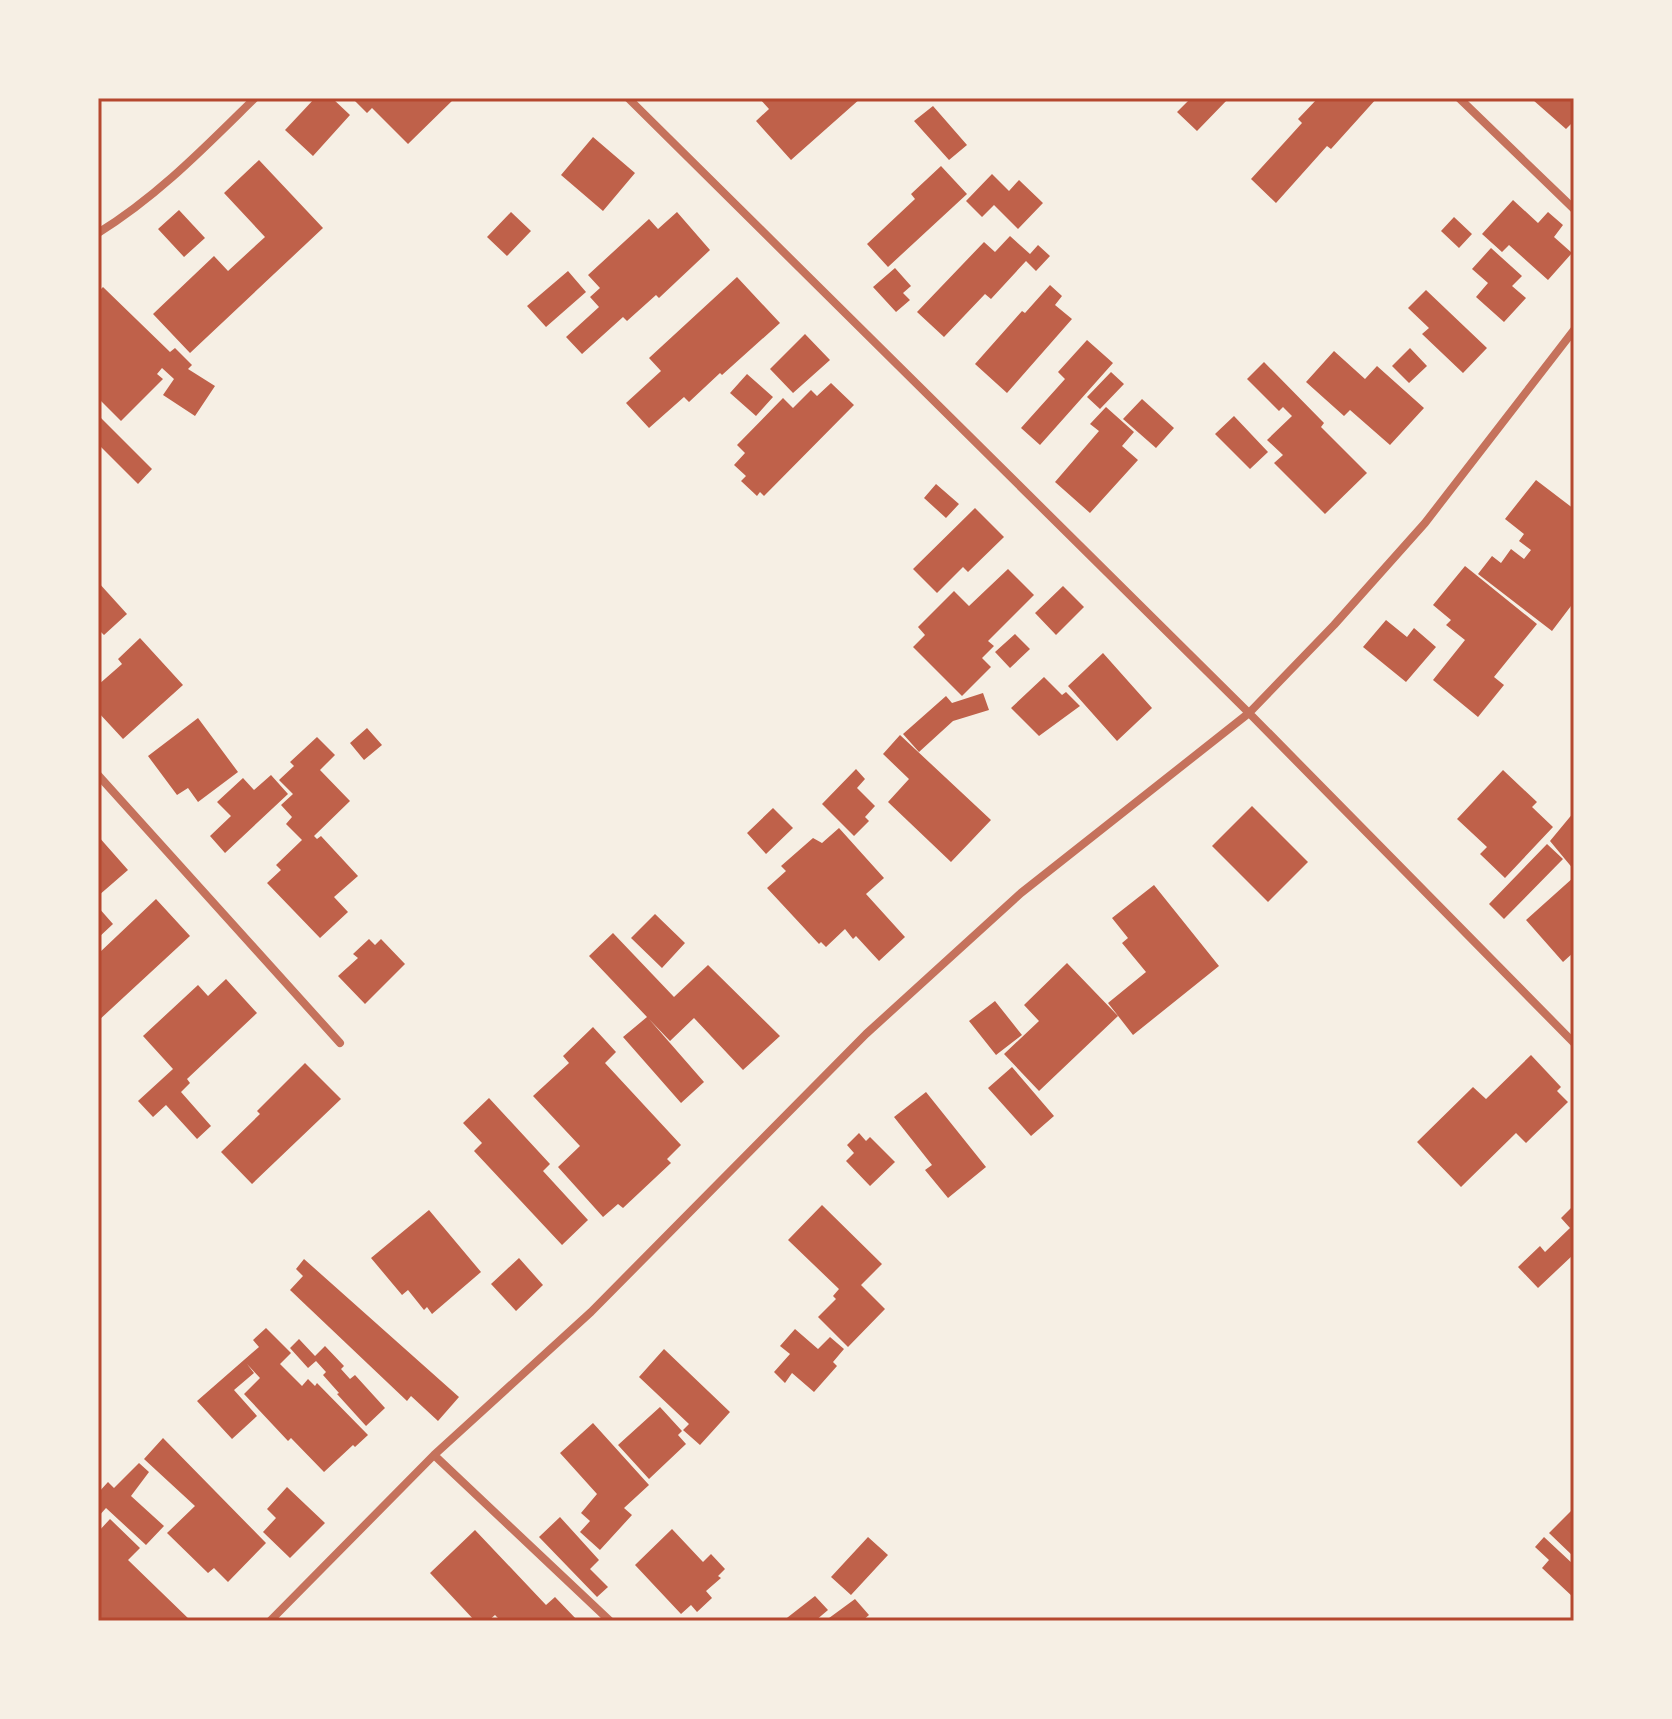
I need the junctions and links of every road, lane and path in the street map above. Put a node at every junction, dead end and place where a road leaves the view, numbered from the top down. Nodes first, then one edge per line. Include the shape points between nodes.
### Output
1 (255, 98) edge
2 (628, 98) edge
3 (1459, 98) edge
4 (1574, 209) edge
5 (98, 233) edge
6 (1574, 330) edge
7 (1249, 713) junction
8 (98, 775) edge
9 (340, 1043) dead end
10 (1574, 1043) edge
11 (434, 1455) junction
12 (270, 1621) edge
13 (610, 1621) edge

1 - 5 street via 172,178
2 - 7 street
3 - 4 street
6 - 7 street via 1425,523
7 - 10 street
7 - 11 street via 1021,893 866,1034 591,1312
8 - 9 street
11 - 12 street
11 - 13 street

